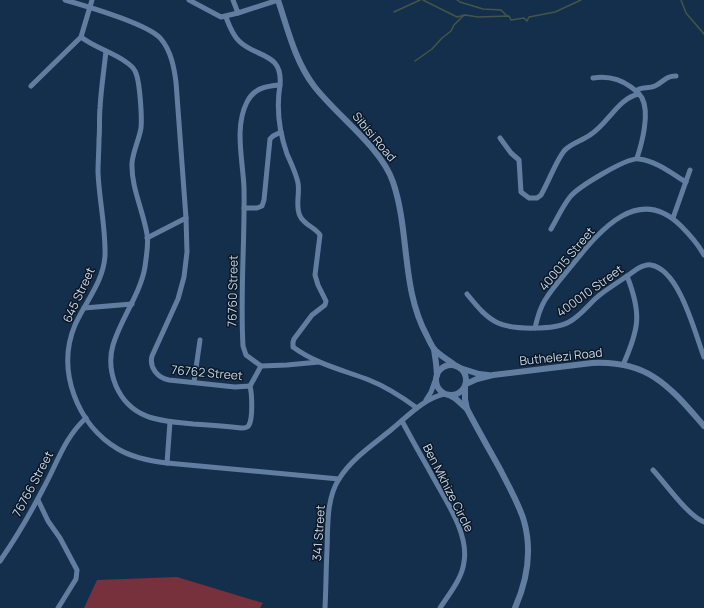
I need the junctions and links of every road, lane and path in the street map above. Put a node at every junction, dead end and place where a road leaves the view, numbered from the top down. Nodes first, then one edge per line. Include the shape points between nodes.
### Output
1 (66, 0) edge
2 (92, 0) edge
3 (189, 0) edge
4 (233, 0) edge
5 (278, 0) edge
6 (90, 8) junction
7 (238, 13) junction
8 (226, 17) junction
9 (81, 37) junction
10 (106, 51) junction
11 (676, 76) dead end
12 (593, 78) dead end
13 (280, 84) junction
14 (31, 86) dead end
15 (638, 92) junction
16 (280, 132) junction
17 (500, 138) dead end
18 (637, 158) junction
19 (690, 170) dead end
20 (686, 182) junction
21 (244, 208) junction
22 (186, 218) junction
23 (673, 218) junction
24 (551, 229) dead end
25 (148, 238) junction
26 (704, 255) edge
27 (627, 276) junction
28 (467, 294) dead end
29 (132, 304) junction
30 (84, 308) junction
31 (535, 328) junction
32 (200, 340) dead end
33 (433, 347) junction
34 (704, 357) edge
35 (320, 362) junction
36 (623, 365) junction
37 (261, 366) junction
38 (458, 366) junction
39 (493, 375) junction
40 (436, 377) junction
41 (194, 382) junction
42 (466, 385) junction
43 (250, 386) junction
44 (447, 395) junction
45 (424, 403) junction
46 (417, 408) junction
47 (467, 409) junction
48 (86, 418) junction
49 (402, 421) junction
50 (170, 422) junction
51 (704, 426) edge
52 (167, 463) junction
53 (653, 470) dead end
54 (339, 479) junction
55 (38, 500) junction
56 (704, 522) edge
57 (0, 561) edge
58 (58, 608) edge
59 (325, 608) edge
60 (440, 608) edge
61 (514, 608) edge

1 - 6 street, 76762 Street
2 - 6 street
3 - 8 street via 216,15
4 - 7 street
5 - 7 street
5 - 33 street, Sibisi Road via 295,51 308,78 382,160 391,176 398,198 415,308 422,328
6 - 9 street
6 - 22 street, 76762 Street via 154,32 162,39 169,52 176,82
7 - 8 street
8 - 13 street via 238,40 275,62 280,73
9 - 10 street, 76762 Street
9 - 14 street
10 - 25 street, 76762 Street via 126,62 134,70 139,89 141,128 132,168
10 - 30 street, 645 Street via 98,160 104,258 100,278
11 - 15 street via 664,79 653,87 641,88
12 - 15 street via 622,80
13 - 16 street
13 - 21 street, 76760 Street via 254,92 244,109 240,137
15 - 17 street via 625,100 592,134 568,147 537,198 529,198 521,192 519,160
15 - 18 street via 643,101 645,118 643,139
16 - 21 street via 270,139 262,206
16 - 35 street via 298,183 300,217 320,235 315,275 326,301 294,339 293,345
18 - 20 street via 652,162
18 - 24 street via 612,168 574,193
19 - 20 street
20 - 23 street
21 - 37 street, 76760 Street via 243,346 246,355
22 - 25 street
22 - 41 street, 76762 Street via 187,252 184,276 178,299 151,360 152,368 162,378
23 - 26 street, 400015 Street via 690,235
23 - 31 street, 400015 Street via 656,210 642,209 628,213 611,224 585,249 551,291
25 - 29 street, 76762 Street via 143,277
27 - 31 street, 400010 Street via 570,321 556,327
27 - 34 street, 400010 Street via 648,265 667,275 687,308
27 - 36 street via 636,301 637,320 633,341
28 - 31 street, 400010 Street via 479,309 497,323
29 - 30 street
29 - 50 street, 76762 Street via 113,345 113,379 131,407 150,418
30 - 48 street, 645 Street via 71,338 68,364 76,400
32 - 41 street
33 - 38 street, Sibisi Road
33 - 40 street, Sibisi Road
35 - 37 street
35 - 46 street via 386,388
36 - 39 street, Buthelezi Road via 602,363
36 - 51 street, Buthelezi Road via 637,368 665,384
37 - 43 street
38 - 39 street, Buthelezi Road via 479,374
38 - 40 street via 442,368
38 - 42 street via 465,375
39 - 42 street, Buthelezi Road
40 - 44 street via 438,388
40 - 45 street, 341 Street
41 - 43 street, 76762 Street via 235,387
42 - 44 street, Buthelezi Road via 458,394
42 - 47 street
43 - 50 street, 76762 Street via 252,397 247,427
44 - 45 street, 341 Street
44 - 47 street
45 - 46 street, 341 Street
46 - 49 street, 341 Street
47 - 61 street via 524,520 528,546 527,566 522,590
48 - 52 street, 645 Street via 100,436 118,449 144,460
48 - 55 street, 76766 Street via 68,439
49 - 54 street, 341 Street via 353,462
49 - 60 street, Ben Mkhize Circle via 456,520 463,539 465,553 462,570
50 - 52 street
52 - 54 street, 645 Street
53 - 56 street via 695,518
54 - 59 street, 341 Street via 328,519
55 - 57 street, 76766 Street
55 - 58 street via 76,570 76,579

